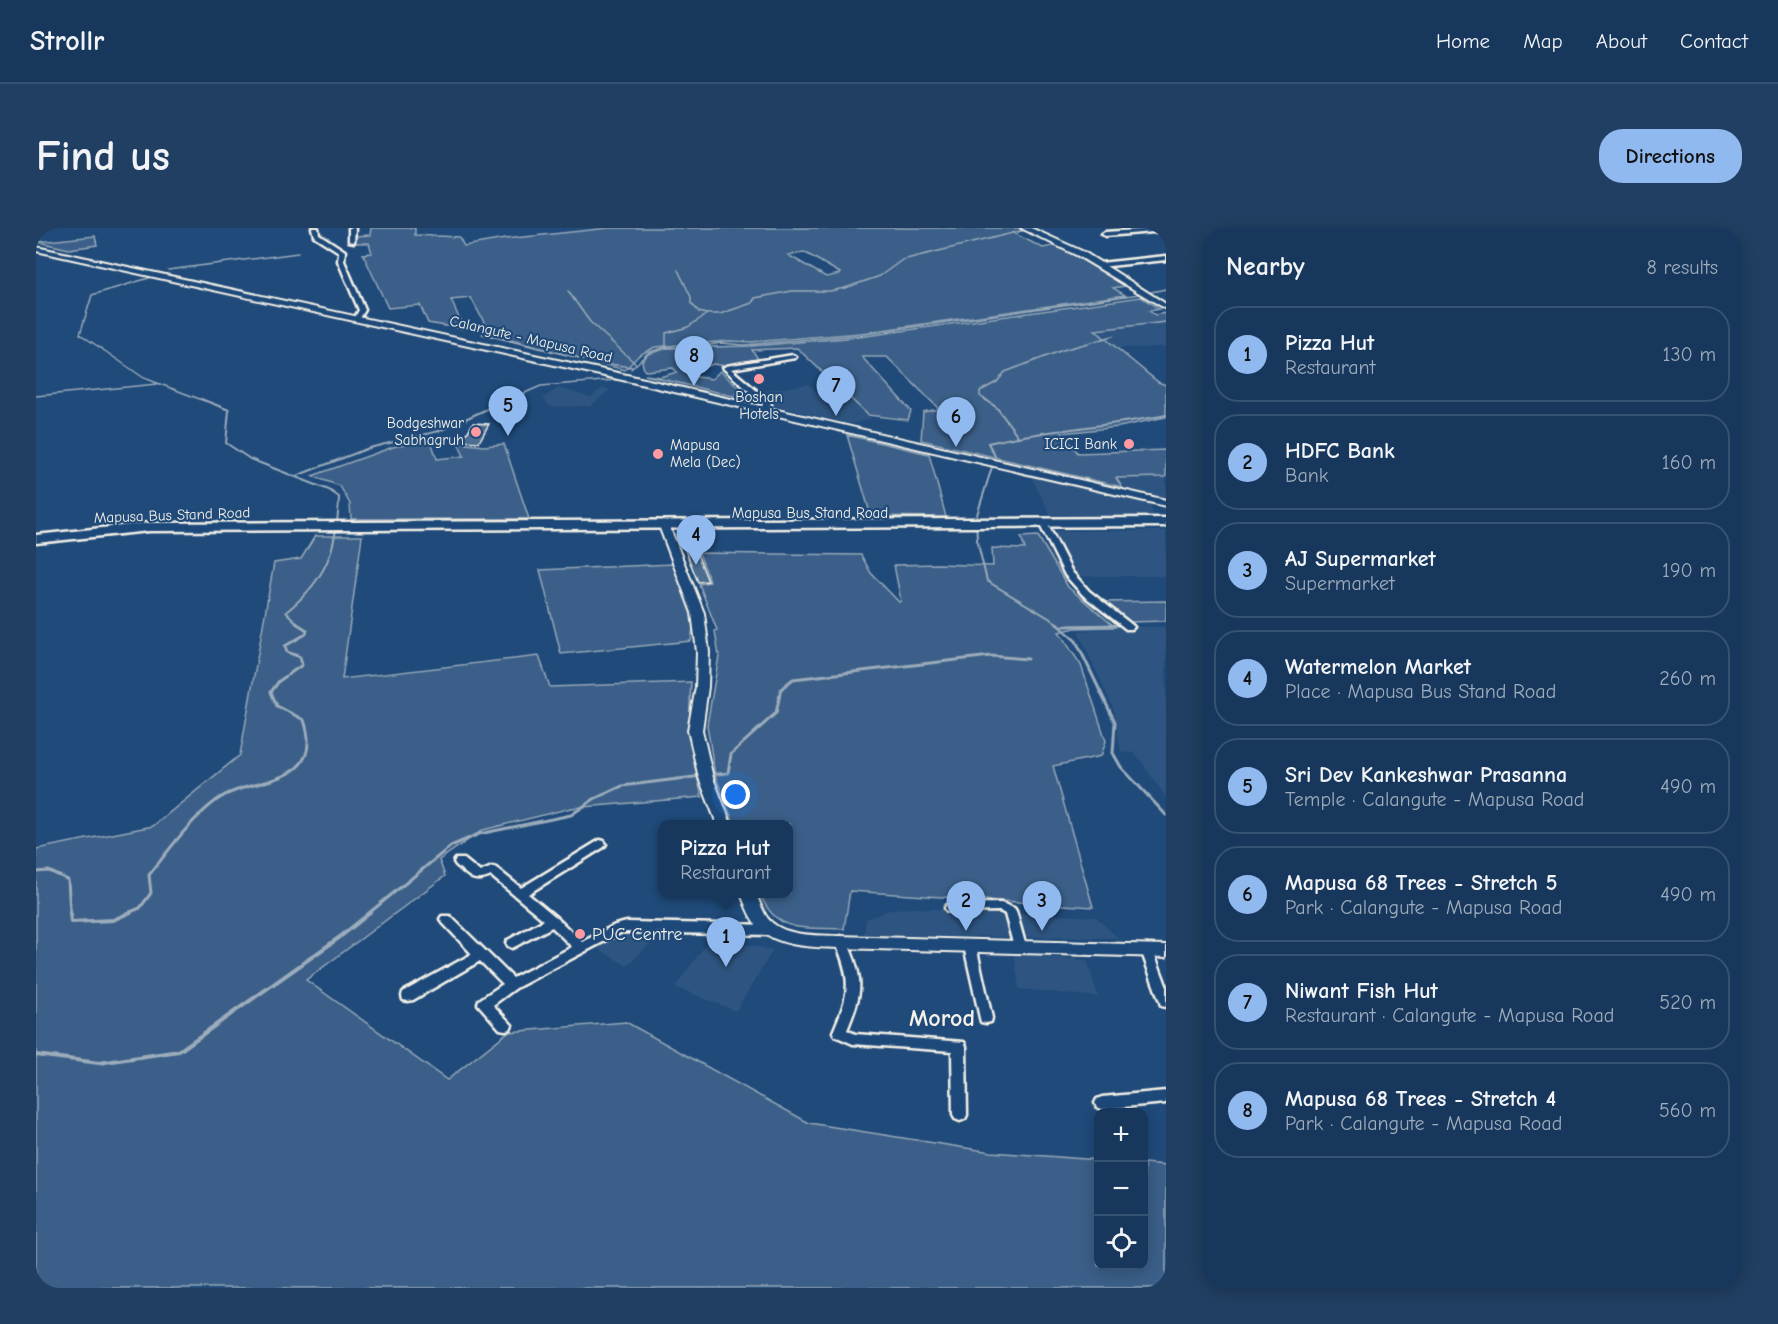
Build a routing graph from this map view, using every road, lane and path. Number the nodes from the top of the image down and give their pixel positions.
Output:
1 (315, 228) edge
2 (352, 228) edge
3 (1024, 228) edge
4 (1111, 228) edge
5 (1166, 229) edge
6 (1157, 230) junction
7 (1105, 234) dead end
8 (1124, 234) junction
9 (1166, 236) edge
10 (352, 240) dead end
11 (36, 248) edge
12 (1166, 258) edge
13 (1100, 265) junction
14 (1166, 307) edge
15 (359, 318) junction
16 (793, 357) dead end
17 (766, 409) junction
18 (1166, 503) edge
19 (1166, 522) edge
20 (663, 526) junction
21 (1045, 527) junction
22 (1166, 527) edge
23 (36, 539) edge
24 (1129, 627) dead end
25 (722, 820) edge
26 (600, 844) dead end
27 (460, 862) dead end
28 (520, 894) junction
29 (750, 898) edge
30 (951, 908) dead end
31 (446, 920) dead end
32 (553, 921) junction
33 (771, 930) junction
34 (841, 941) junction
35 (512, 944) dead end
36 (969, 946) junction
37 (1020, 947) junction
38 (581, 948) junction
39 (1147, 950) junction
40 (1166, 951) edge
41 (481, 955) junction
42 (512, 985) junction
43 (408, 996) dead end
44 (1166, 1002) edge
45 (986, 1018) dead end
46 (505, 1025) dead end
47 (1166, 1098) edge
48 (1102, 1103) dead end
49 (960, 1115) dead end

1 - 15 street
2 - 10 street
3 - 13 main road
4 - 8 street
5 - 6 street
6 - 8 street
6 - 9 street
7 - 8 street
11 - 15 main road, Calangute - Mapusa Road
12 - 13 street
13 - 14 main road
15 - 17 main road, Calangute - Mapusa Road
16 - 17 street
17 - 18 main road, Calangute - Mapusa Road
19 - 20 main road, Mapusa Bus Stand Road
20 - 21 main road, Mapusa Bus Stand Road
20 - 23 main road, Mapusa Bus Stand Road
20 - 25 main road
21 - 22 main road, Mapusa Bus Stand Road
21 - 24 street
26 - 28 street
27 - 28 street
28 - 32 street
29 - 33 main road
30 - 37 street
31 - 41 street
32 - 35 street
32 - 38 street
33 - 34 main road
33 - 38 street
34 - 36 main road
34 - 49 street
36 - 37 main road
36 - 45 street
37 - 39 main road
38 - 42 street
39 - 40 main road
39 - 44 street
41 - 42 street
41 - 43 street
42 - 46 street
47 - 48 street

